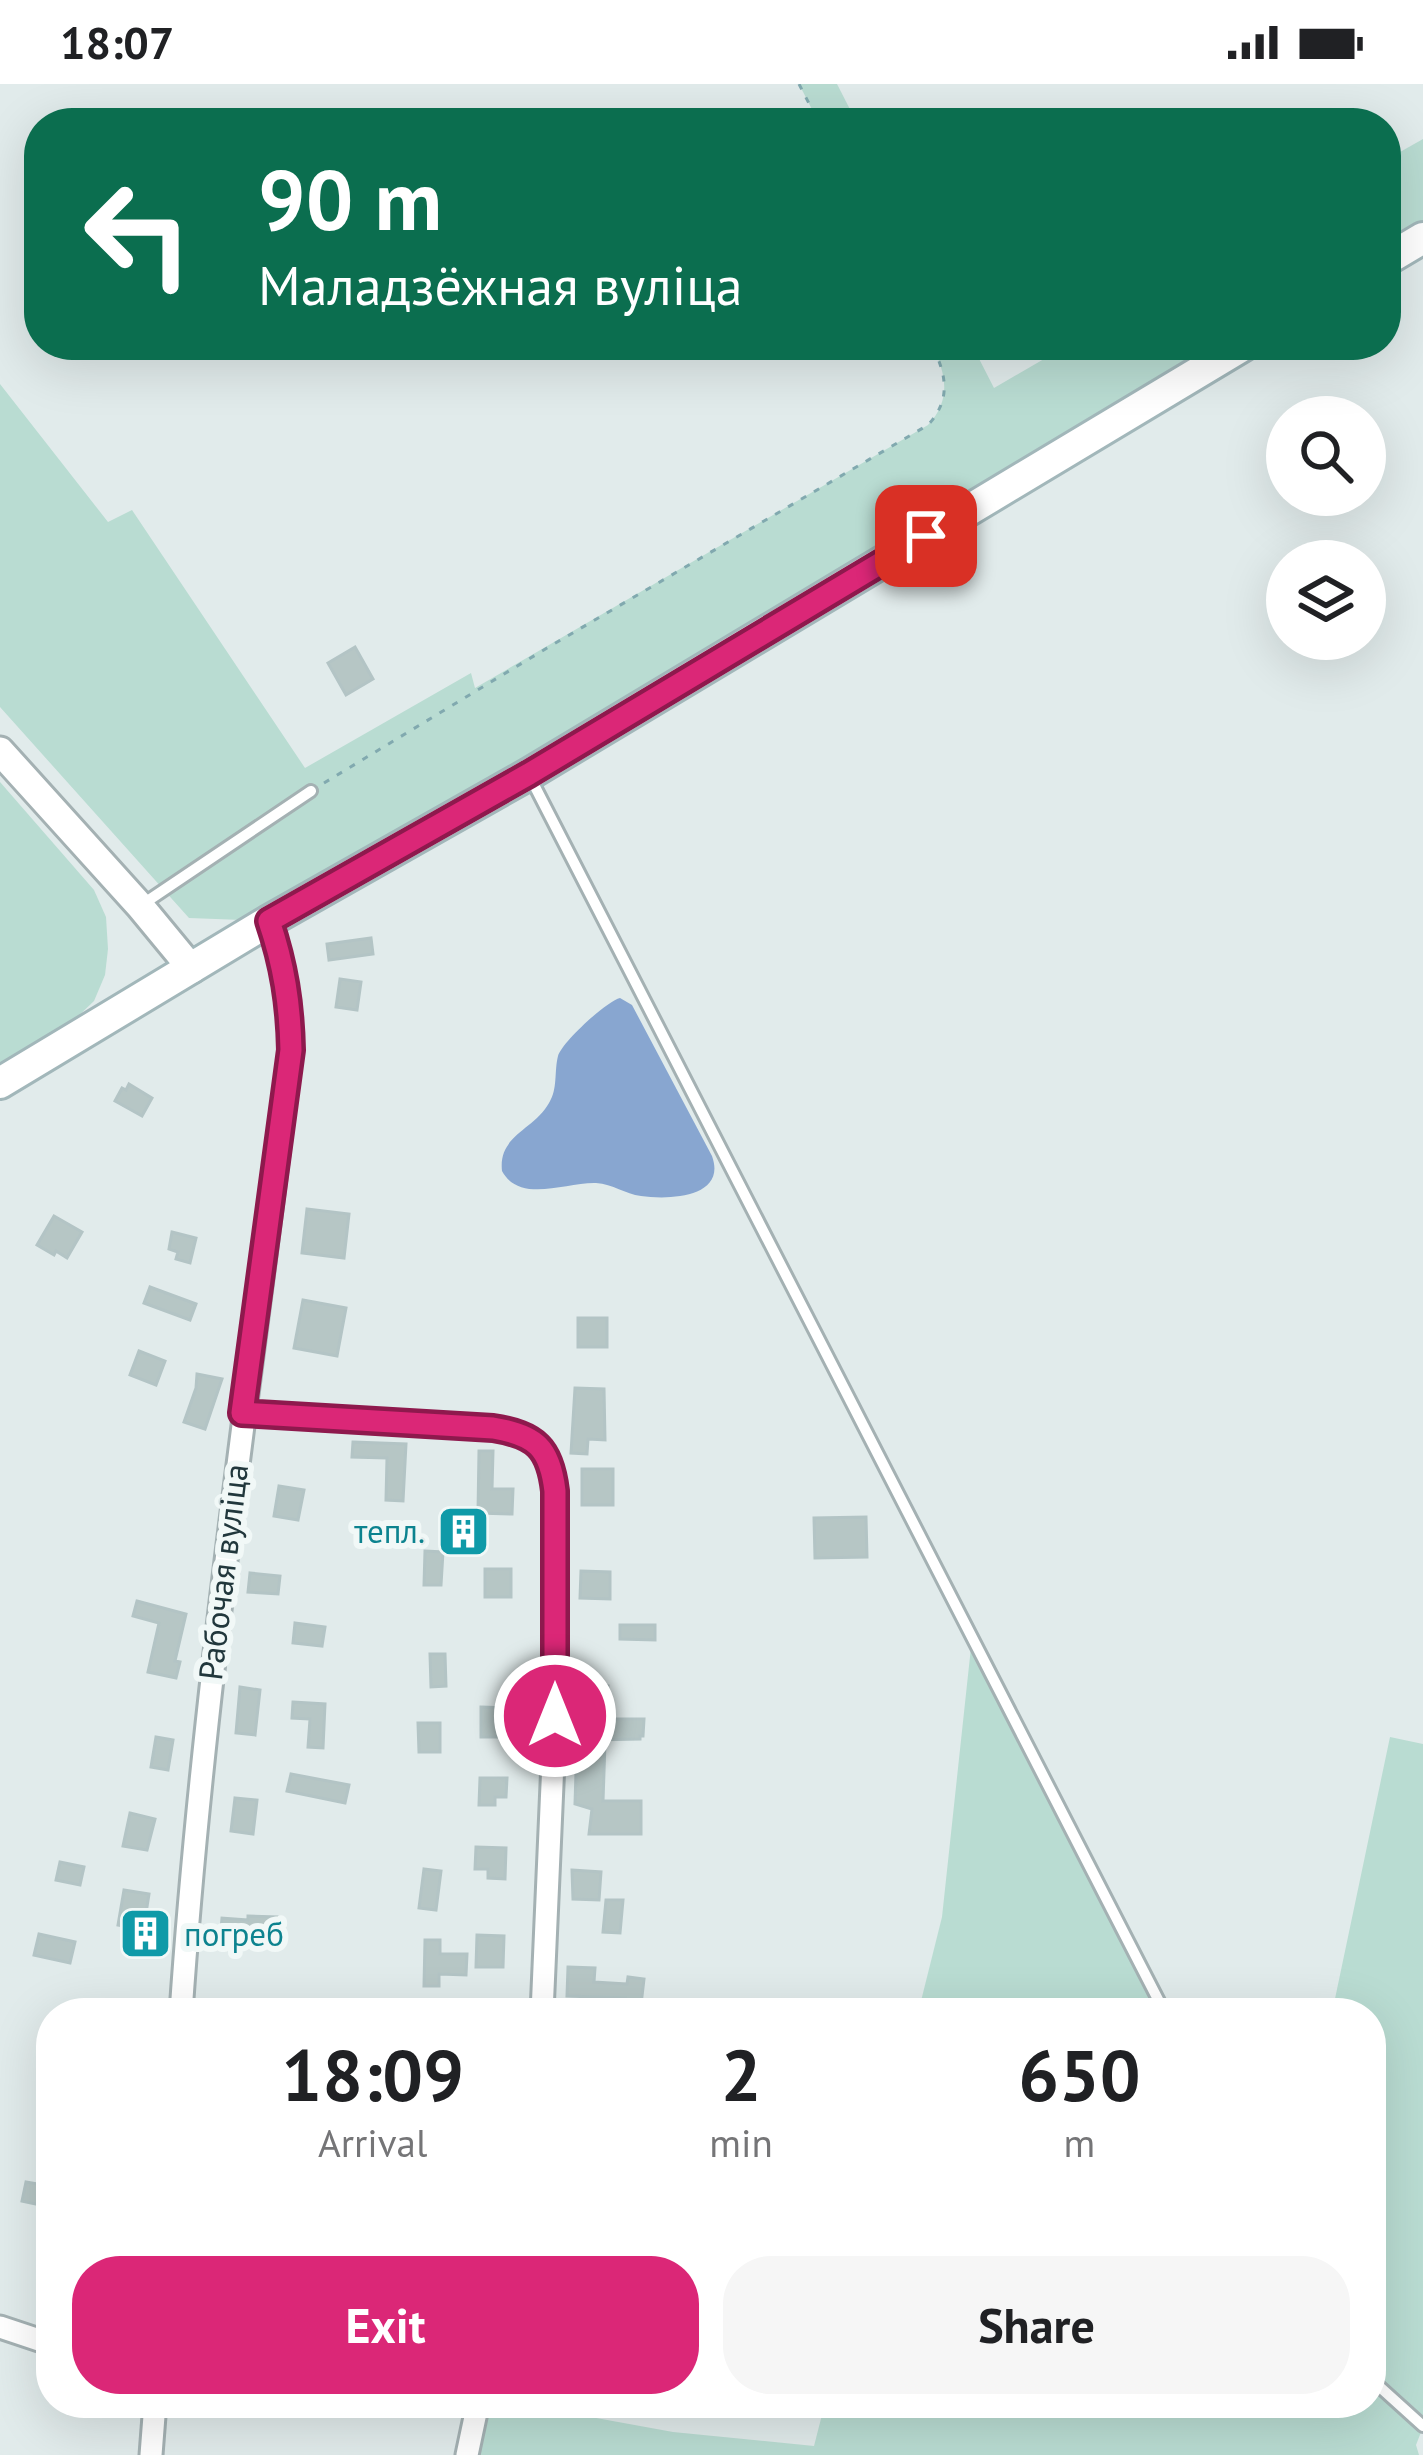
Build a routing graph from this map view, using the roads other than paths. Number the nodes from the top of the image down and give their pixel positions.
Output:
1 (1219, 360) edge
2 (0, 751) edge
3 (529, 774) junction
4 (310, 791) road end
5 (140, 906) junction
6 (269, 921) junction
7 (192, 969) junction
8 (0, 1084) edge
9 (242, 1413) junction
10 (182, 1998) edge
11 (543, 1998) edge
12 (1157, 1998) edge
13 (0, 2327) edge
14 (36, 2339) edge
15 (1386, 2393) edge
16 (153, 2418) edge
17 (475, 2418) edge
18 (1423, 2426) edge
19 (151, 2455) edge
20 (466, 2455) edge

1 - 3 main road
2 - 5 street
3 - 6 main road
3 - 12 lane
4 - 5 lane
5 - 7 street
6 - 7 main road
6 - 9 street, Рабочая вуліца
7 - 8 main road
9 - 10 street, Рабочая вуліца
9 - 11 street
13 - 14 street
15 - 18 lane
16 - 19 street
17 - 20 street

